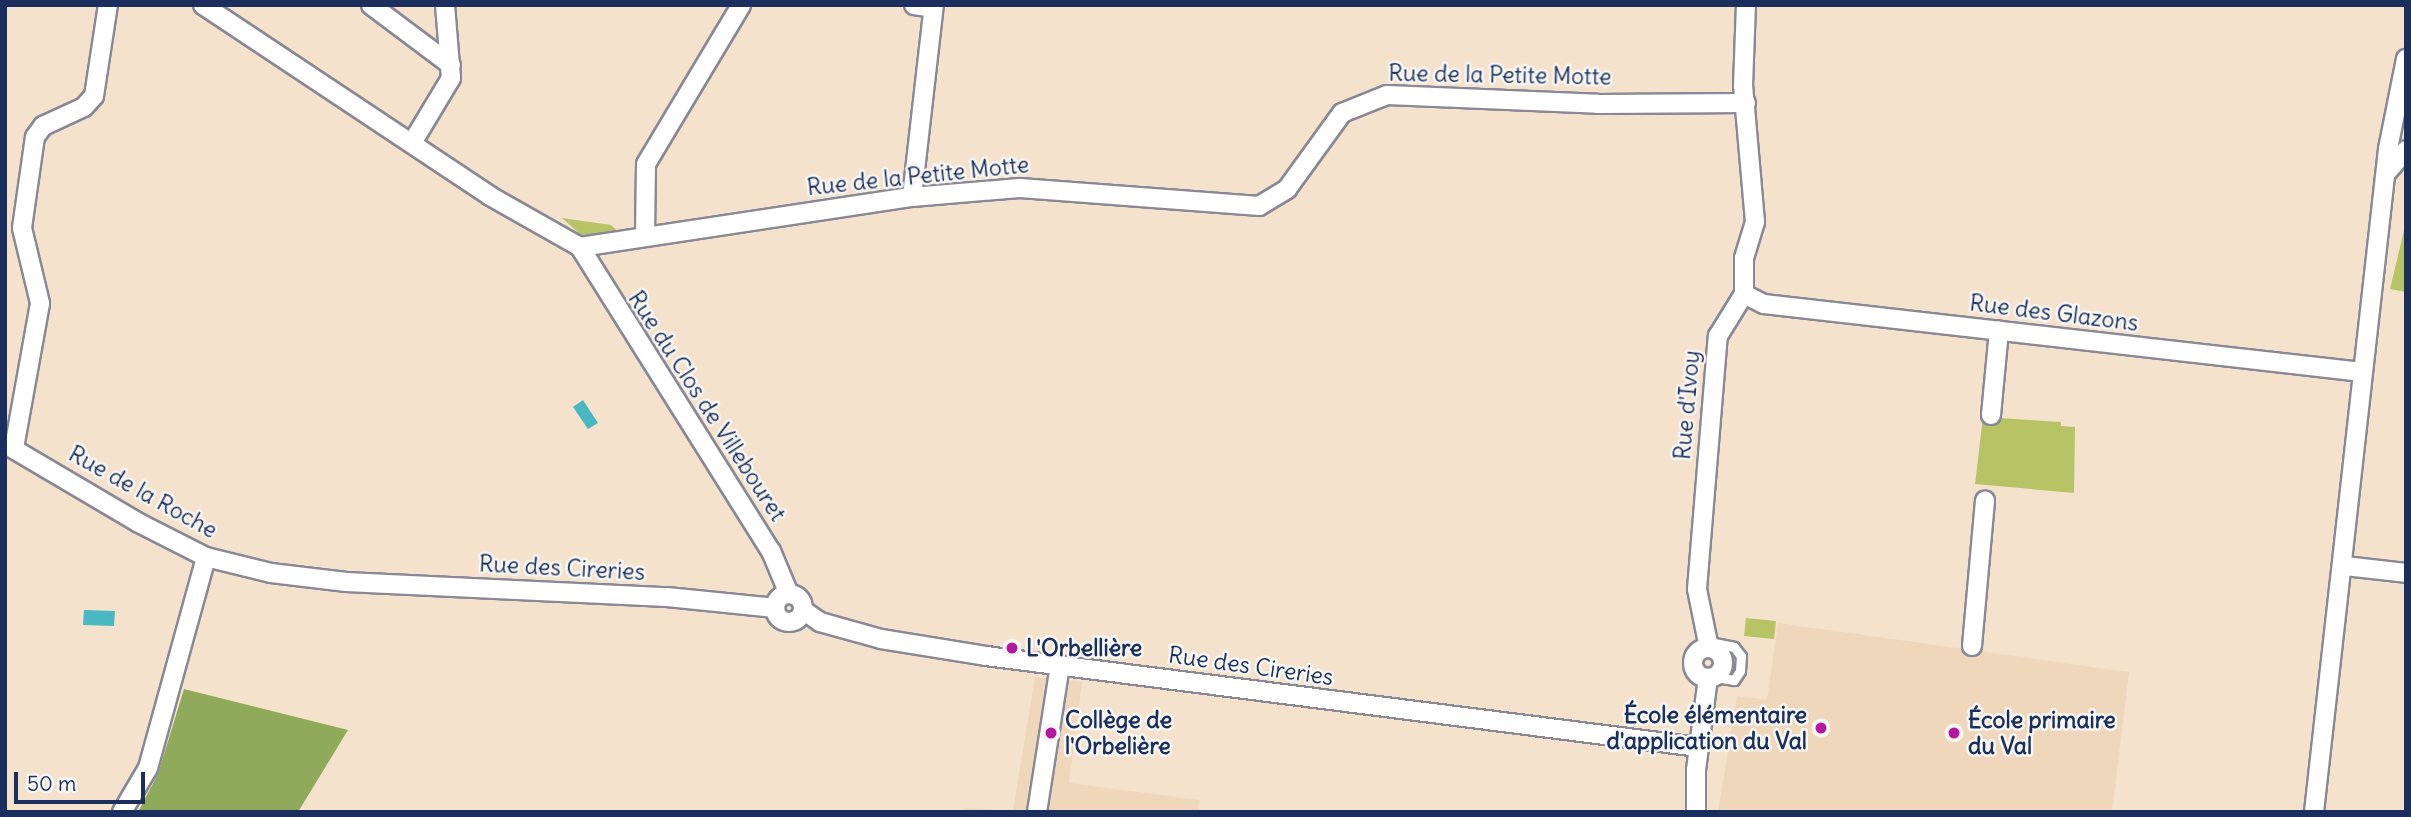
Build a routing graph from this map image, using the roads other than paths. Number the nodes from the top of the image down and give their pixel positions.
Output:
1 (108, 5) edge
2 (203, 5) edge
3 (371, 5) edge
4 (445, 5) edge
5 (741, 5) edge
6 (914, 5) edge
7 (1746, 5) edge
8 (933, 7) edge
9 (2406, 59) edge
10 (451, 65) junction
11 (1746, 103) junction
12 (412, 143) junction
13 (2406, 150) edge
14 (2387, 172) junction
15 (912, 197) junction
16 (645, 236) junction
17 (580, 247) junction
18 (1744, 294) junction
19 (1999, 330) junction
20 (2362, 372) junction
21 (1991, 415) dead end
22 (10, 446) edge
23 (1985, 501) dead end
24 (206, 557) junction
25 (2345, 566) junction
26 (2406, 573) edge
27 (346, 582) joint
28 (789, 594) junction
29 (775, 608) junction
30 (803, 610) junction
31 (1972, 646) dead end
32 (1060, 666) junction
33 (1698, 747) junction
34 (122, 812) edge
35 (1037, 812) edge
36 (1696, 812) edge
37 (2314, 812) edge

1 - 22 street
2 - 12 street
3 - 10 street
4 - 10 street
5 - 16 street
6 - 8 street
7 - 11 street
8 - 15 street
9 - 14 street
10 - 12 street
11 - 15 street, Rue de la Petite Motte
11 - 18 street
12 - 17 street
13 - 14 street
14 - 20 street
15 - 16 street, Rue de la Petite Motte
16 - 17 street, Rue de la Petite Motte
17 - 28 street, Rue du Clos de Villebouret
18 - 19 street, Rue des Glazons
18 - 33 street, Rue d'Ivoy
19 - 20 street, Rue des Glazons
19 - 21 street
20 - 25 street
22 - 24 street, Rue de la Roche
23 - 31 street
24 - 27 street, Rue de la Roche
24 - 34 street
25 - 26 street
25 - 37 street
27 - 29 street, Rue des Cireries
28 - 29 street
28 - 30 street
29 - 30 street
30 - 32 street, Rue des Cireries
32 - 33 street, Rue des Cireries
32 - 35 street
33 - 36 street

